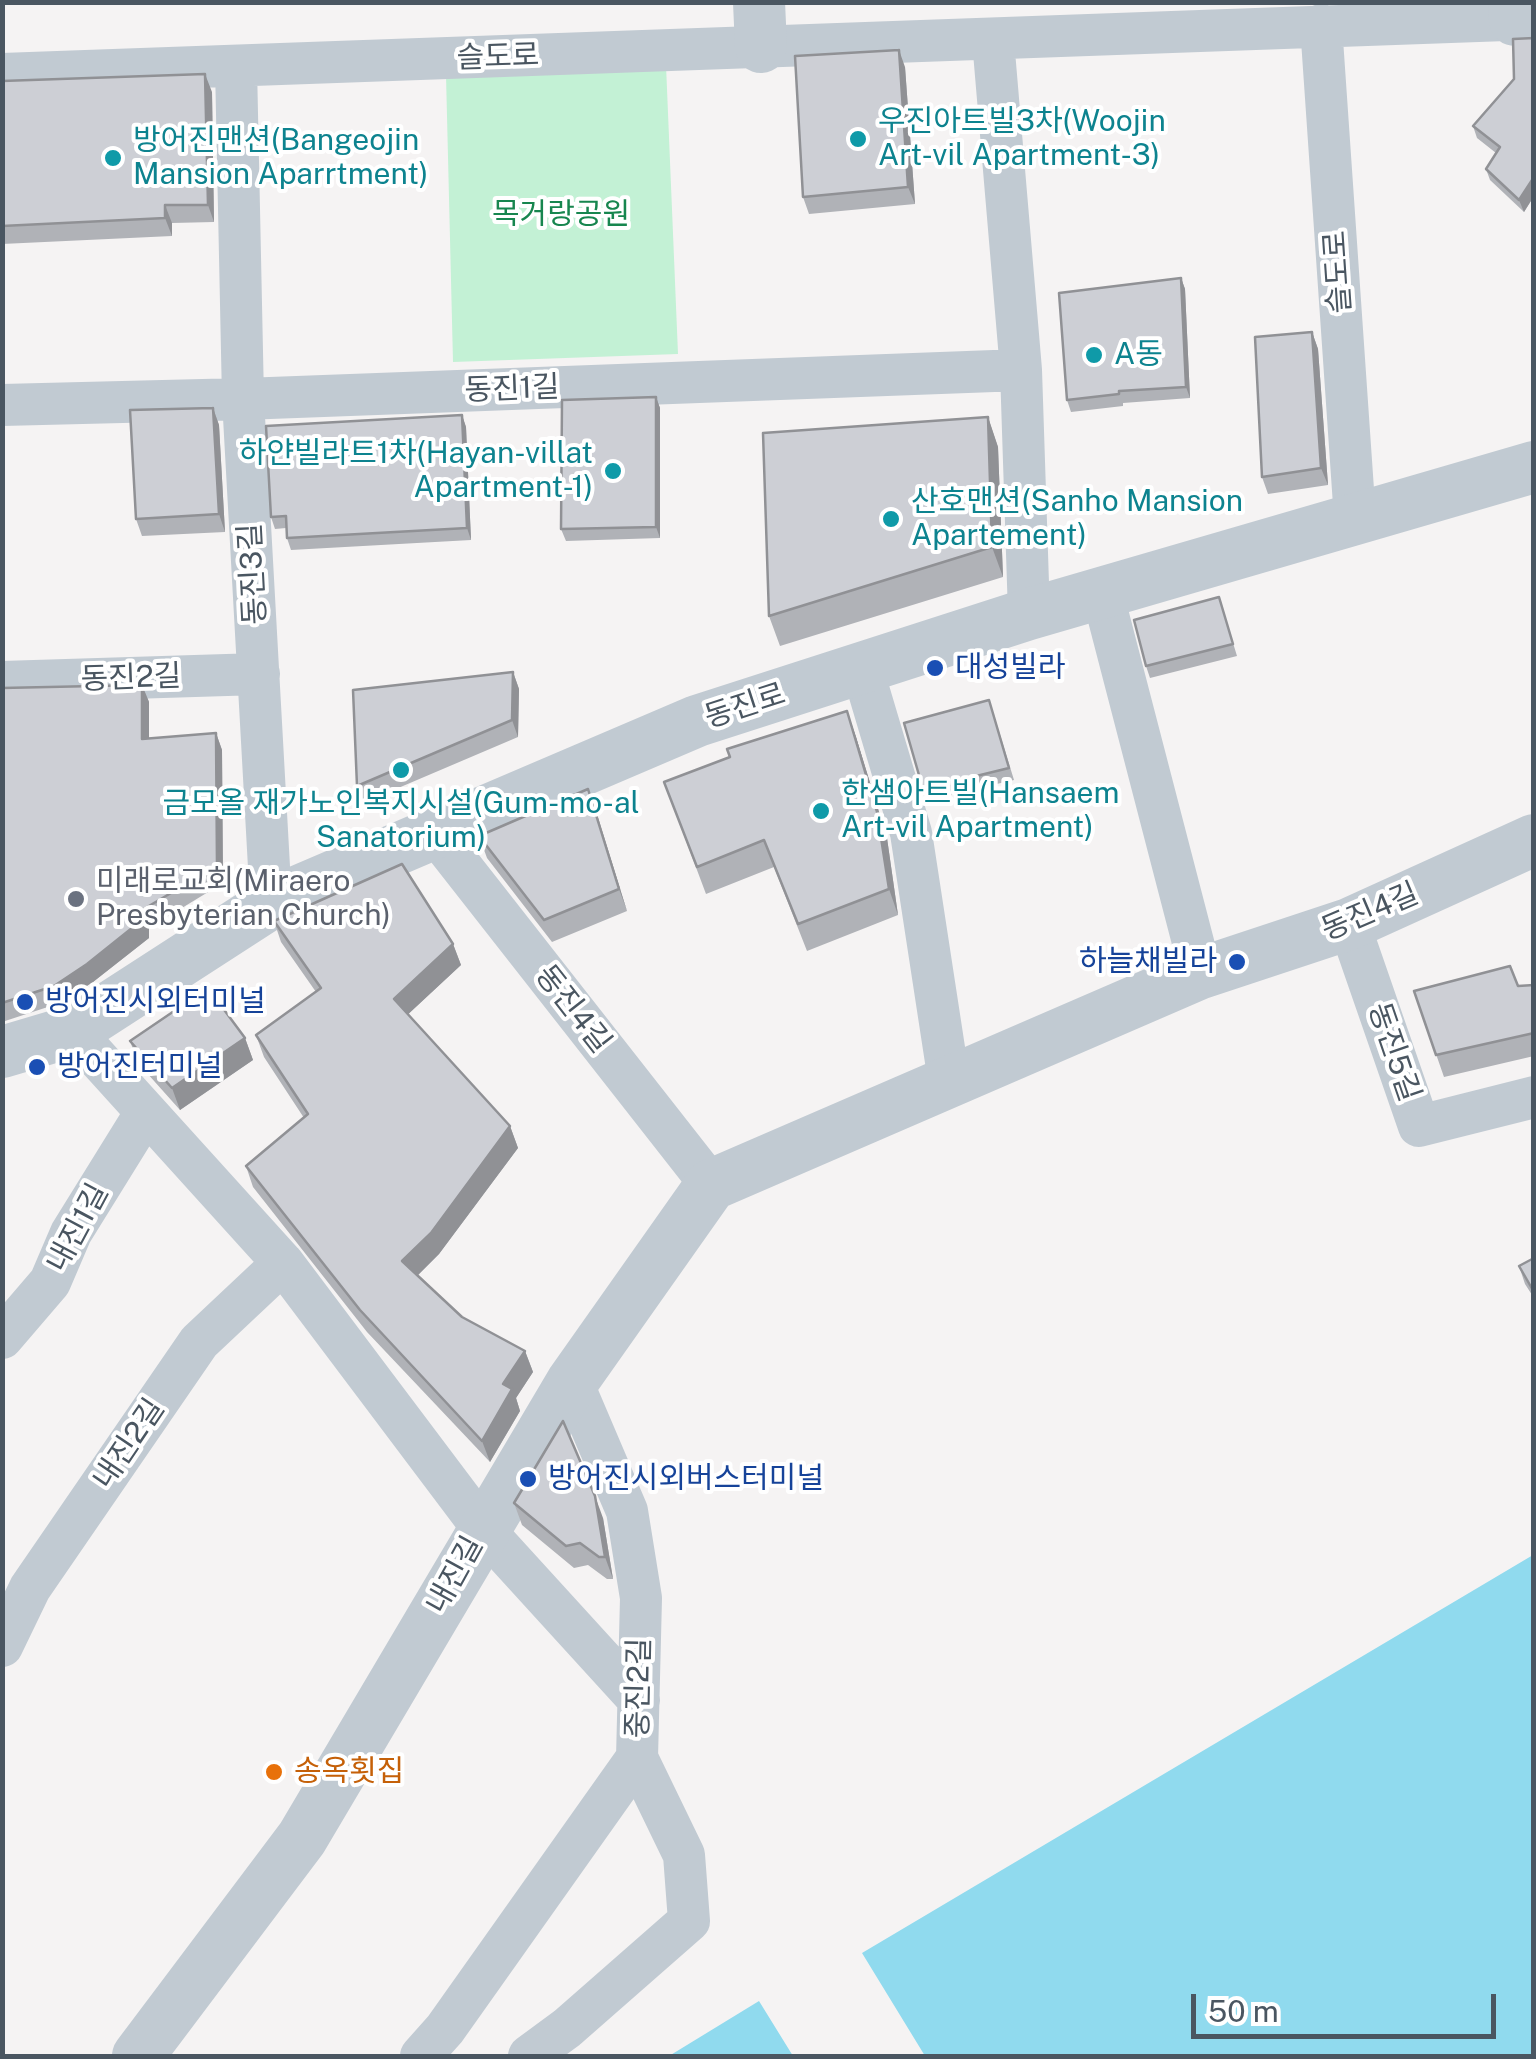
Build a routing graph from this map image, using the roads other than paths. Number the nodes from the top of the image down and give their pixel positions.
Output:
1 (1521, 14) edge
2 (760, 25) edge
3 (1321, 25) junction
4 (994, 40) junction
5 (236, 66) junction
6 (2, 74) edge
7 (1021, 370) junction
8 (243, 399) junction
9 (2, 405) edge
10 (1534, 467) edge
11 (1354, 519) junction
12 (1102, 592) junction
13 (1030, 614) junction
14 (862, 668) junction
15 (259, 674) junction
16 (2, 682) edge
17 (434, 833) junction
18 (1534, 840) edge
19 (271, 903) junction
20 (1350, 924) junction
21 (1201, 973) junction
22 (73, 1031) junction
23 (2, 1052) edge
24 (949, 1081) junction
25 (1534, 1097) edge
26 (146, 1112) junction
27 (712, 1185) junction
28 (283, 1263) junction
29 (2, 1338) edge
30 (572, 1382) junction
31 (484, 1530) junction
32 (2, 1646) edge
33 (639, 1700) junction
34 (638, 1758) junction
35 (138, 2056) edge
36 (421, 2056) edge
37 (529, 2056) edge

1 - 3 street, 슬도로
2 - 4 street, 슬도로
2 - 5 street, 슬도로
3 - 4 street, 슬도로
3 - 11 street, 슬도로
4 - 7 street
5 - 6 street, 슬도로
5 - 8 street, 동진3길
7 - 8 street, 동진1길
7 - 13 street
8 - 9 street, 동진1길
8 - 15 street, 동진3길
10 - 11 street, 동진로
11 - 12 street, 동진로
12 - 13 street, 동진로
12 - 21 street
13 - 14 street, 동진로
14 - 17 street, 동진로
14 - 24 street
15 - 16 street, 동진2길
15 - 19 street, 동진3길
17 - 19 street, 동진로
17 - 27 street, 동진4길
18 - 20 street, 동진4길
19 - 22 street, 동진로
20 - 21 street, 동진4길
20 - 25 street, 동진5길
21 - 24 street, 동진4길
22 - 23 street, 동진로
22 - 26 street, 내진길
24 - 27 street, 동진4길
26 - 28 street, 내진길
26 - 29 street, 내진1길
27 - 30 street
28 - 31 street, 내진길
28 - 32 street, 내진2길
30 - 31 street
30 - 33 street, 중진2길
31 - 33 street
31 - 35 street, 내진길
33 - 34 street, 중진2길
34 - 36 street, 중진2길
34 - 37 street

